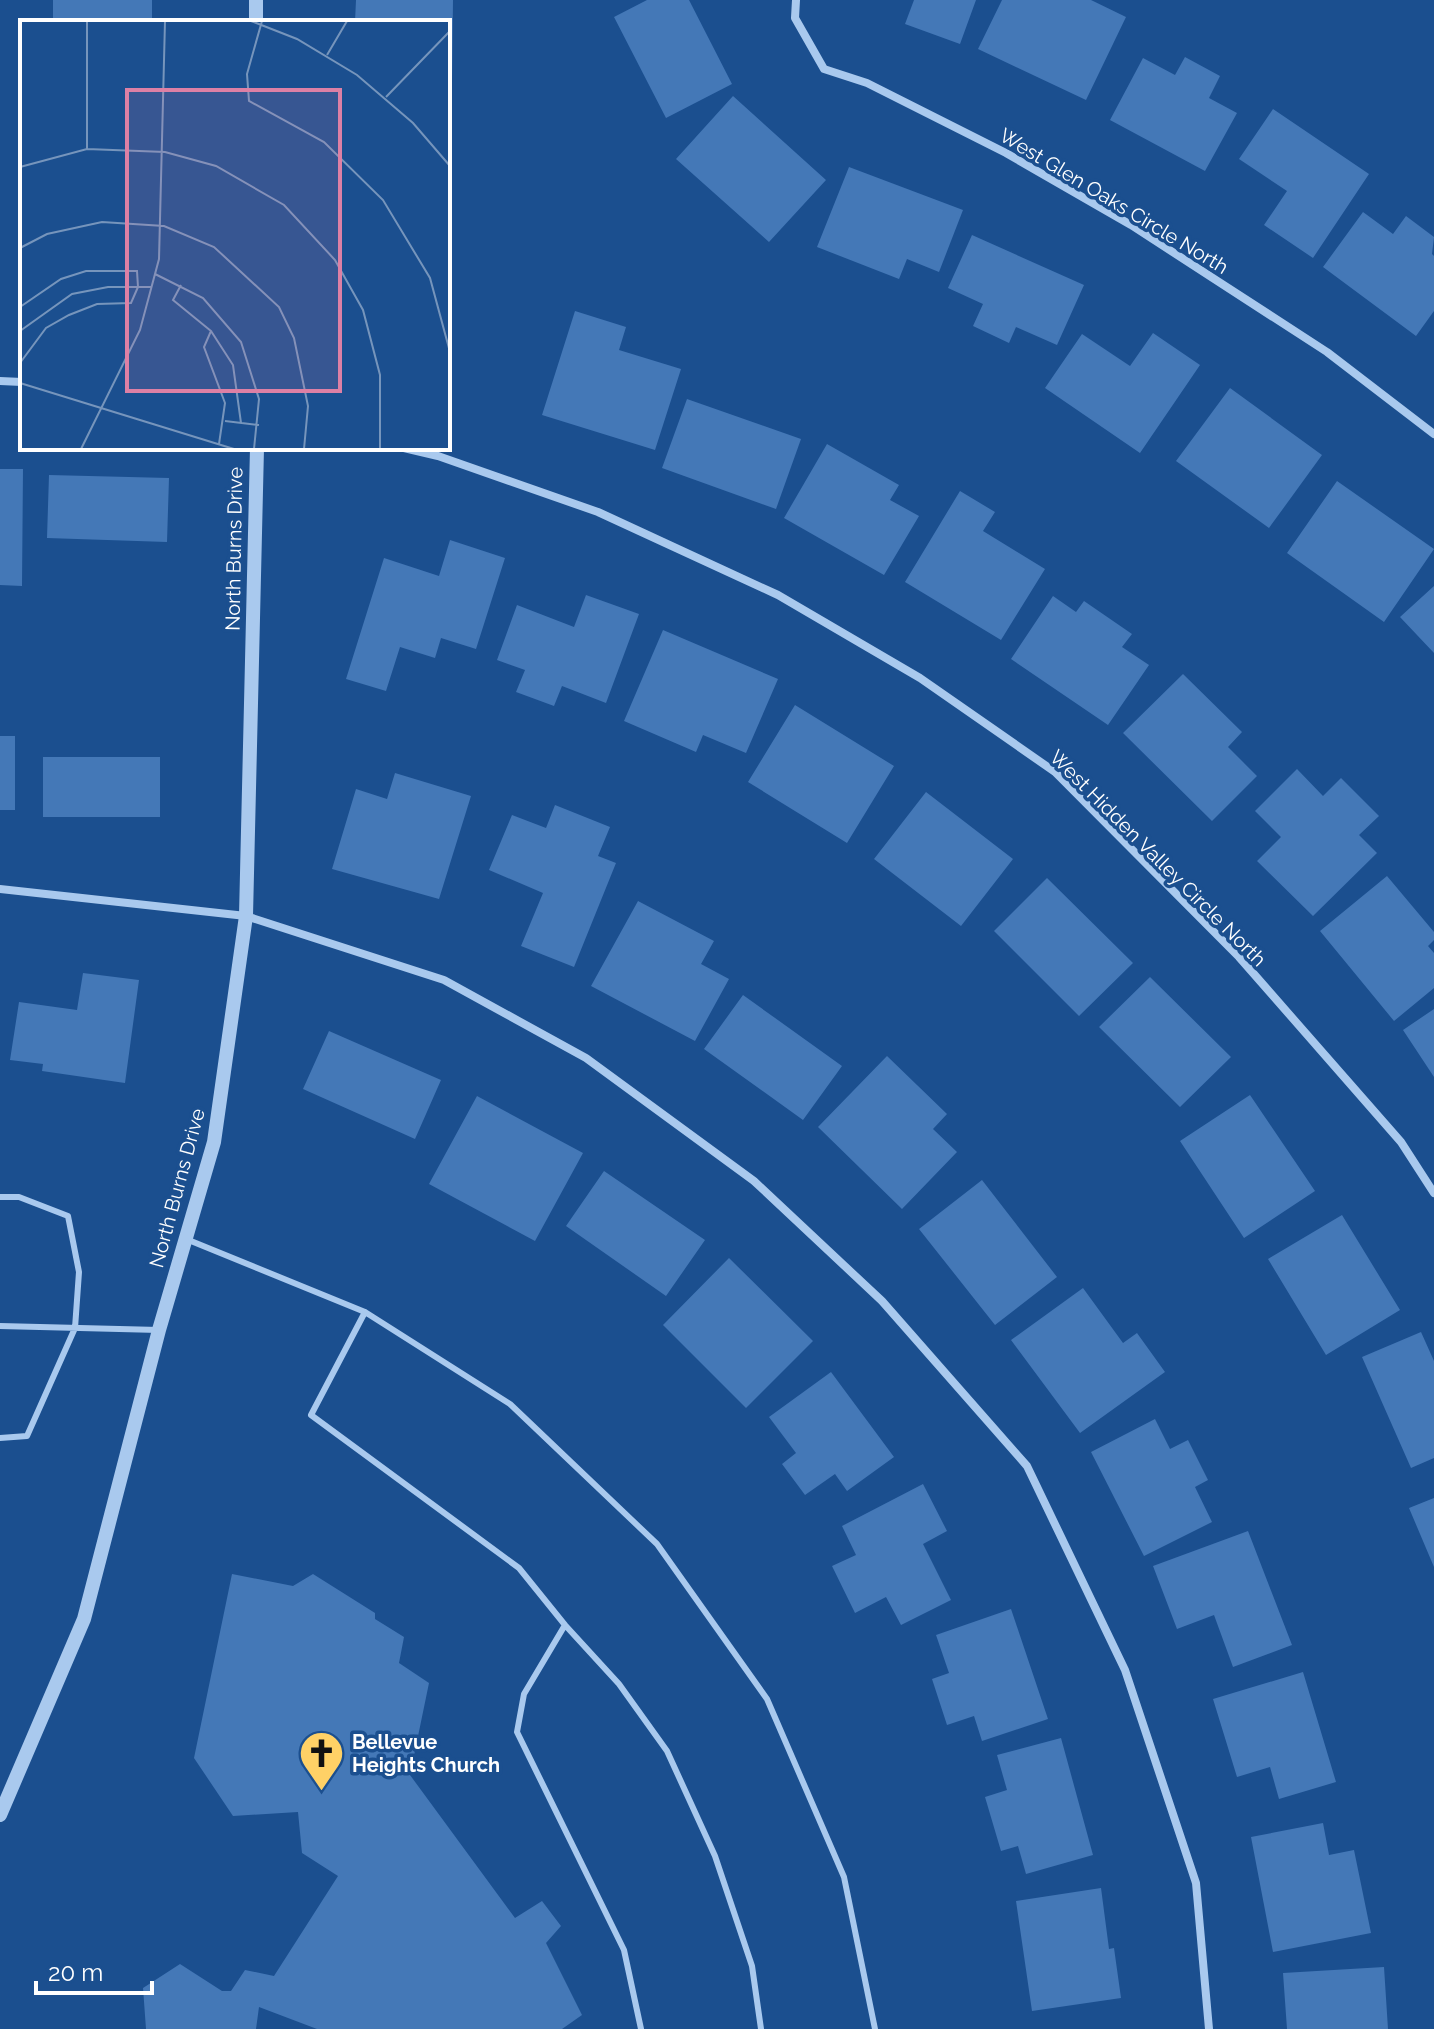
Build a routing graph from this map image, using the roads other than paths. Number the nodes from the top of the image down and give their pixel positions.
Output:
1 (796, 0) edge
2 (0, 381) edge
3 (20, 382) edge
4 (1434, 434) edge
5 (257, 450) edge
6 (412, 450) edge
7 (0, 889) edge
8 (246, 916) junction
9 (1434, 1193) edge
10 (0, 1197) edge
11 (186, 1239) junction
12 (365, 1312) junction
13 (0, 1326) edge
14 (75, 1328) junction
15 (159, 1330) junction
16 (0, 1438) edge
17 (565, 1625) junction
18 (0, 1815) edge
19 (641, 2029) edge
20 (761, 2029) edge
21 (875, 2029) edge
22 (1209, 2029) edge

1 - 4 street, West Glen Oaks Circle North
2 - 3 street
5 - 8 street, North Burns Drive
6 - 9 street, West Hidden Valley Circle North
7 - 8 street
8 - 11 street, North Burns Drive
8 - 22 street
10 - 14 lane
11 - 12 lane
11 - 15 street, North Burns Drive
12 - 17 lane
12 - 21 lane
13 - 14 lane
14 - 15 lane
14 - 16 lane
15 - 18 street, North Burns Drive
17 - 19 lane
17 - 20 lane

